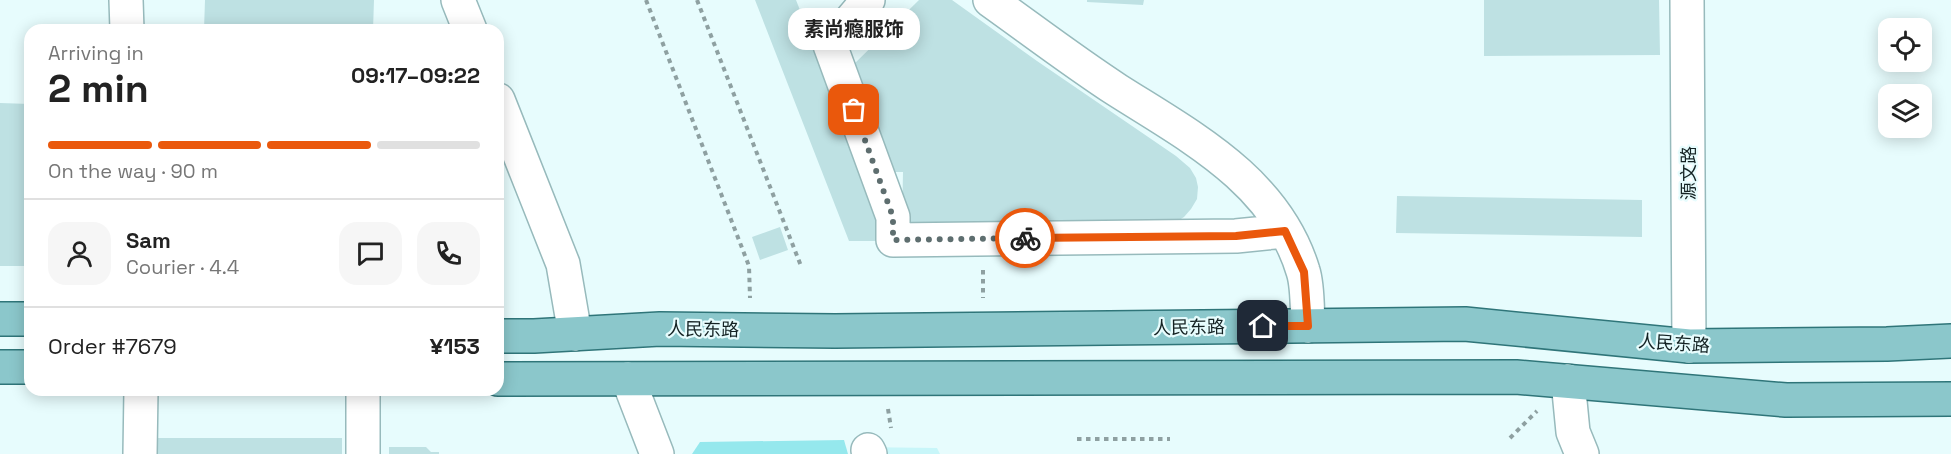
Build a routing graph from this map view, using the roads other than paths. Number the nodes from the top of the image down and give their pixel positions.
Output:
1 (126, 0) edge
2 (458, 0) edge
3 (868, 0) edge
4 (990, 0) edge
5 (1687, 0) edge
6 (127, 24) edge
7 (468, 24) edge
8 (504, 115) edge
9 (1285, 231) junction
10 (0, 319) edge
11 (24, 319) edge
12 (1308, 326) junction
13 (575, 334) junction
14 (504, 336) edge
15 (1951, 341) edge
16 (1689, 346) junction
17 (0, 367) edge
18 (24, 367) edge
19 (504, 379) edge
20 (628, 379) junction
21 (1568, 381) junction
22 (141, 396) edge
23 (363, 396) edge
24 (1951, 399) edge
25 (140, 454) edge
26 (363, 454) edge
27 (657, 454) edge
28 (1582, 454) edge

1 - 6 street
2 - 7 street
3 - 9 street
4 - 9 street
5 - 16 street, 源文路
8 - 13 street
9 - 12 street
10 - 11 main road
12 - 13 main road, 人民东路
12 - 16 main road, 人民东路
13 - 14 main road, 人民东路
15 - 16 main road, 人民东路
17 - 18 main road
19 - 20 main road
20 - 21 main road
20 - 27 street
21 - 24 main road
21 - 28 street
22 - 25 street
23 - 26 street

